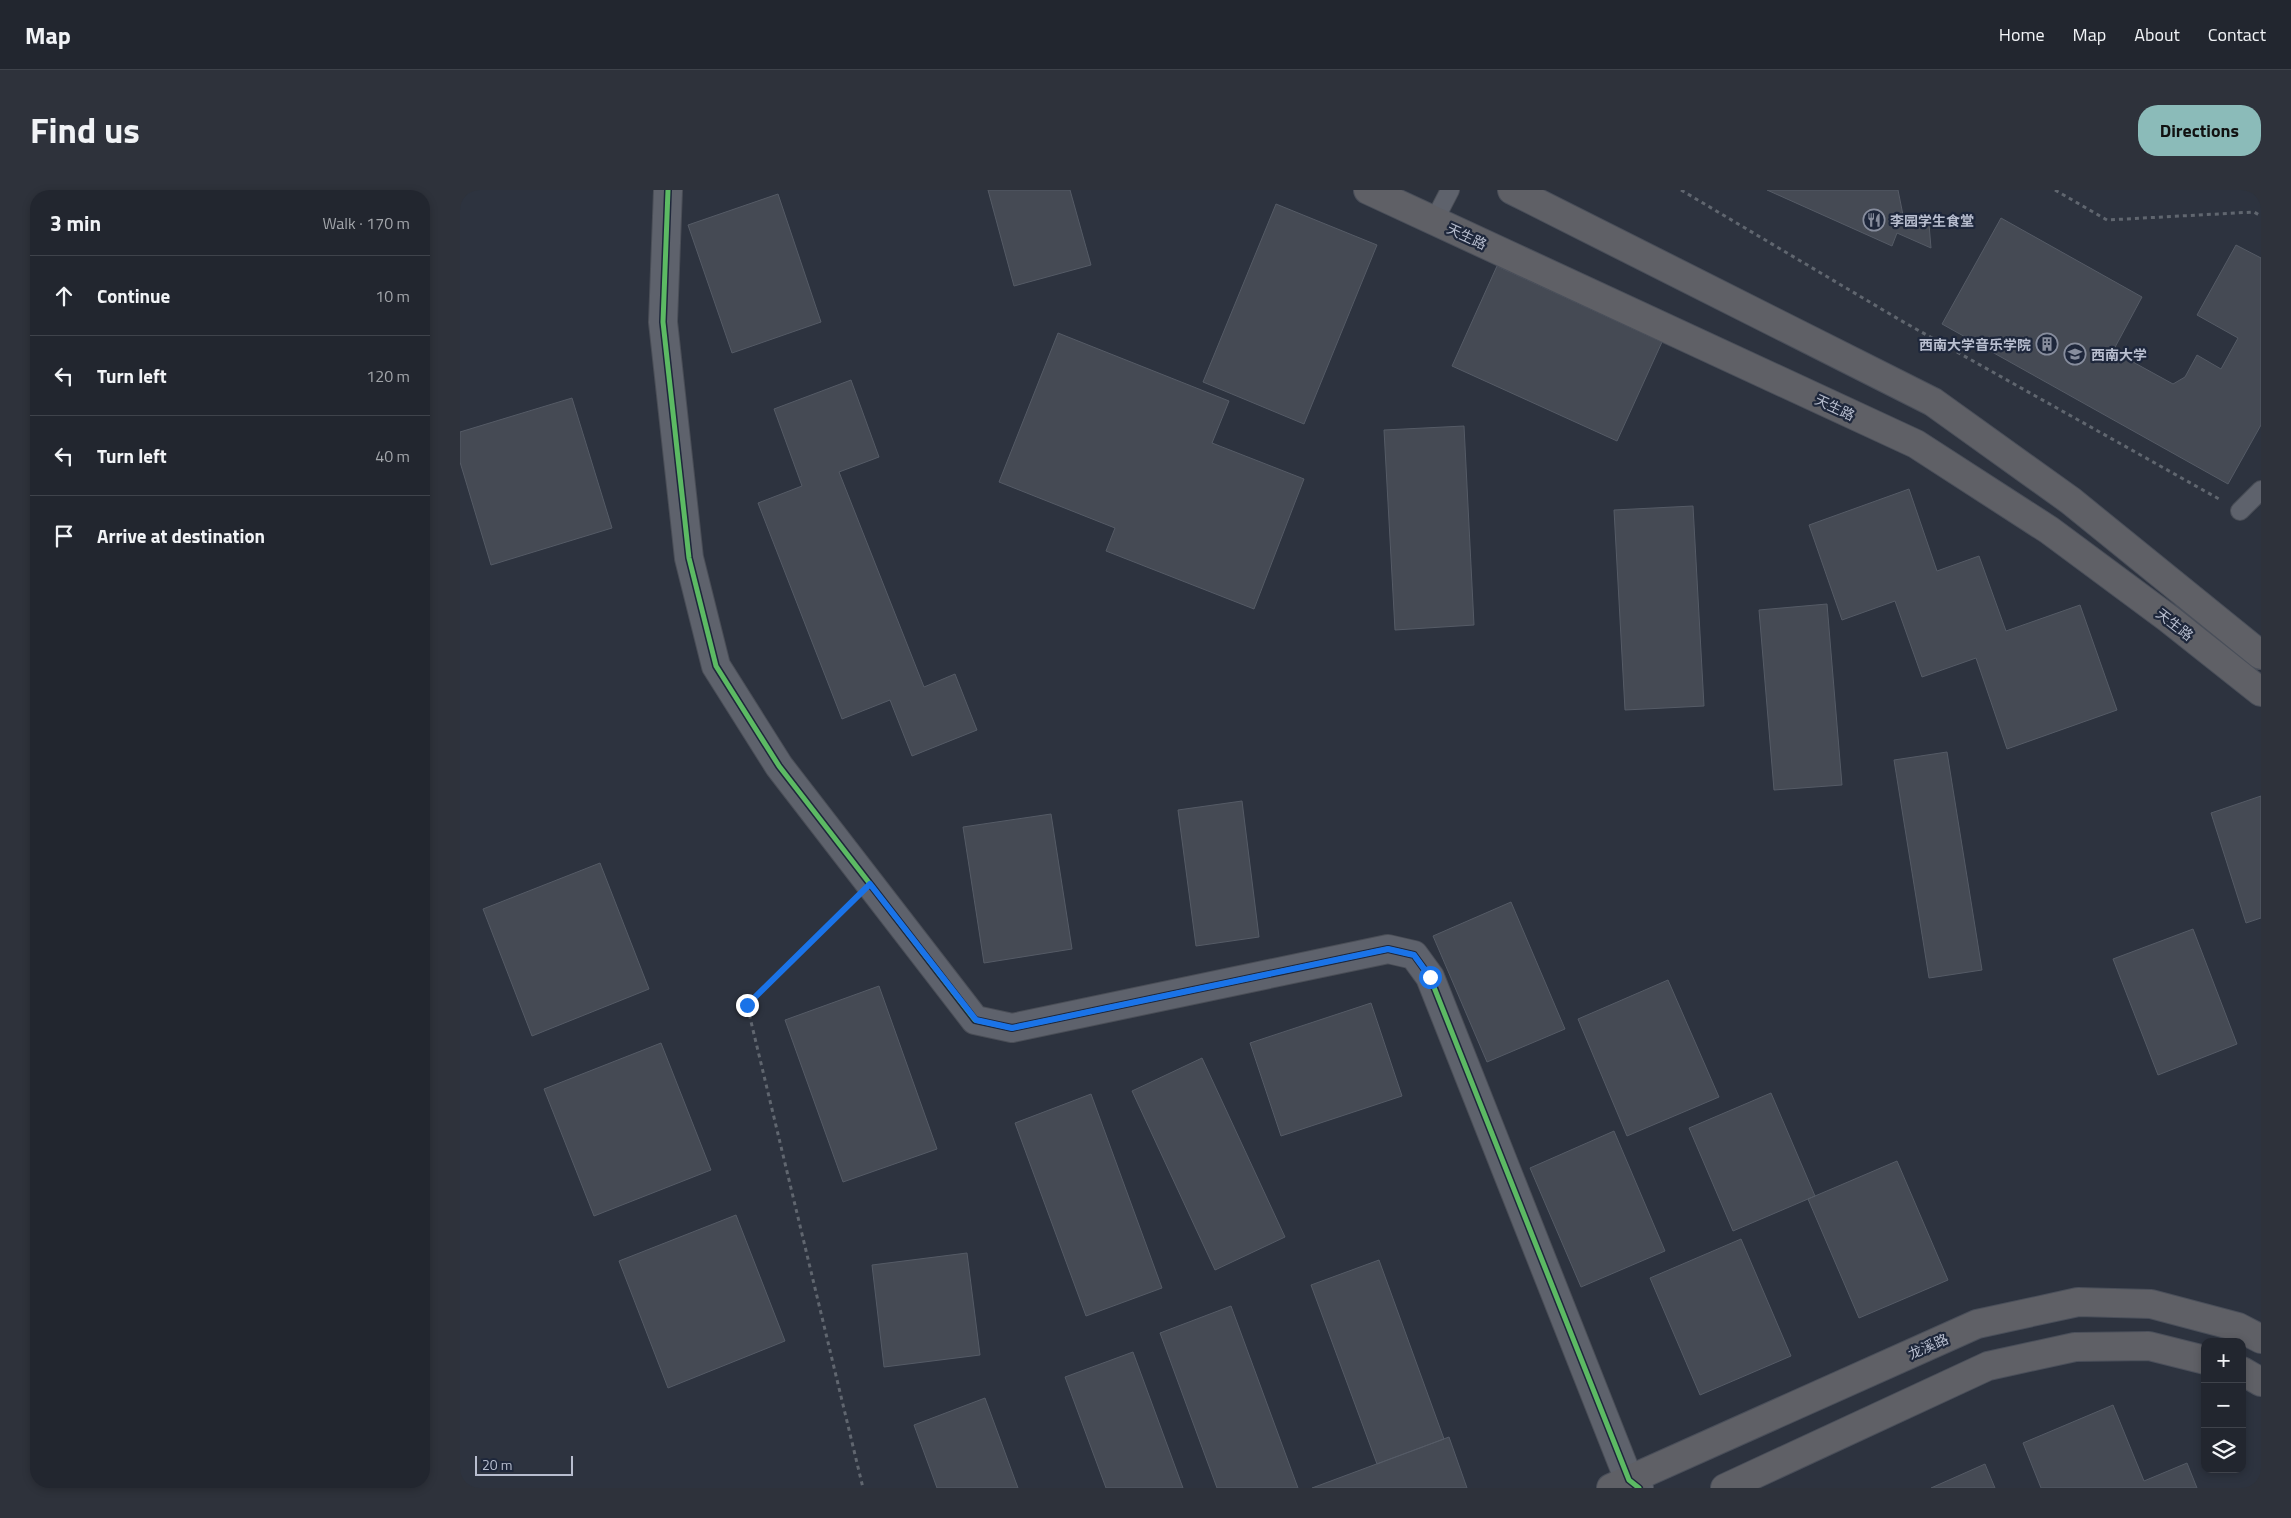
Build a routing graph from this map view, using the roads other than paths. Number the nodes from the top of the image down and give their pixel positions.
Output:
1 (668, 190) edge
2 (1368, 190) edge
3 (1450, 190) edge
4 (1512, 190) edge
5 (1434, 221) junction
6 (2261, 490) edge
7 (2240, 511) road end
8 (2261, 655) edge
9 (2261, 692) edge
10 (2261, 1339) edge
11 (2201, 1359) edge
12 (2246, 1373) edge
13 (2261, 1382) edge
14 (1626, 1485) edge
15 (1725, 1488) edge

1 - 14 street
2 - 5 highway, 天生路
3 - 5 lane
4 - 8 highway
5 - 9 highway, 天生路
6 - 7 lane
10 - 14 highway, 龙溪路
11 - 15 highway
12 - 13 highway

